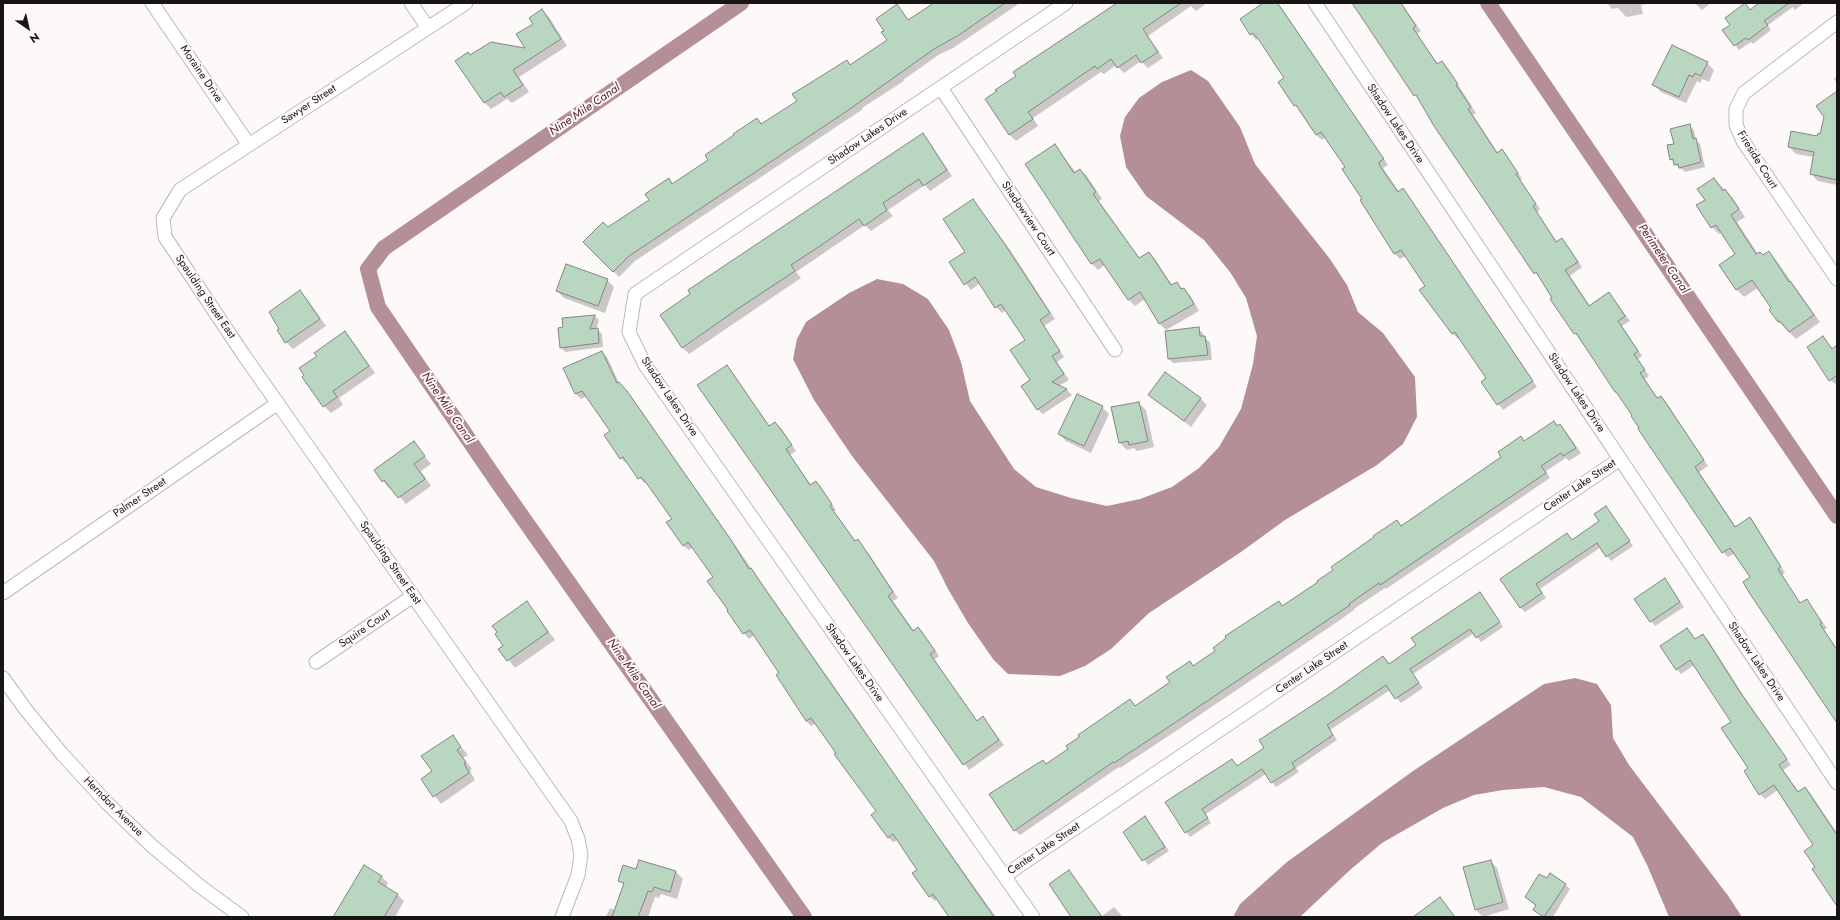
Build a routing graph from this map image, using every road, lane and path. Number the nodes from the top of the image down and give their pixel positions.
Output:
1 (152, 3) edge
2 (411, 3) edge
3 (466, 3) edge
4 (1066, 3) edge
5 (1315, 3) edge
6 (1837, 22) edge
7 (428, 28) junction
8 (941, 88) junction
9 (249, 145) junction
10 (163, 218) joint
11 (1837, 279) edge
12 (1115, 350) dead end
13 (278, 403) junction
14 (1620, 459) junction
15 (3, 593) edge
16 (413, 596) junction
17 (316, 662) dead end
18 (3, 678) edge
19 (1837, 783) edge
20 (1004, 876) junction
21 (242, 917) edge
22 (562, 917) edge
23 (1033, 917) edge

1 - 9 street, Moraine Drive
2 - 7 street
3 - 7 street, Sawyer Street
4 - 8 street, Shadow Lakes Drive
5 - 14 street, Shadow Lakes Drive
6 - 11 street, Fireside Court
7 - 9 street, Sawyer Street
8 - 12 street, Shadowview Court
8 - 20 street, Shadow Lakes Drive
9 - 10 street, Sawyer Street
10 - 13 street, Spaulding Street East
13 - 15 street, Palmer Street
13 - 16 street, Spaulding Street East
14 - 19 street, Shadow Lakes Drive
14 - 20 street, Center Lake Street
16 - 17 street, Squire Court
16 - 22 street, Spaulding Street East
18 - 21 street, Herndon Avenue
20 - 23 street, Shadow Lakes Drive

